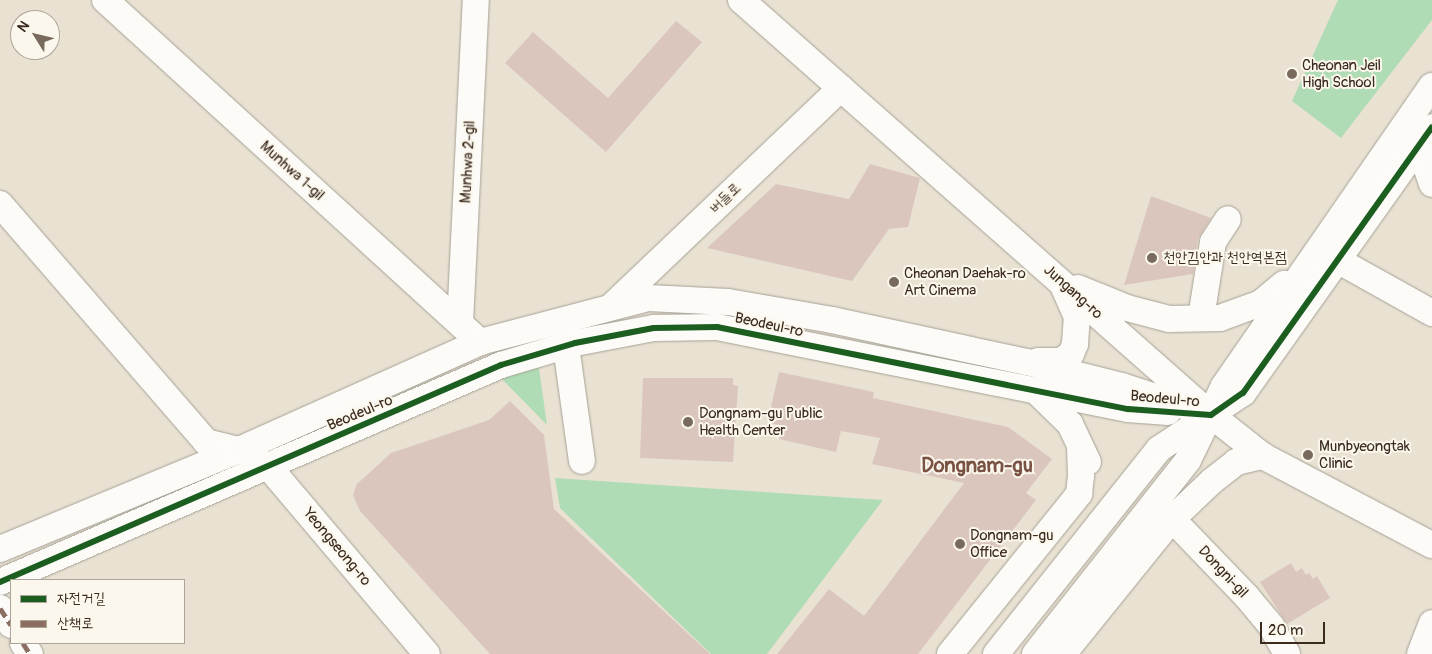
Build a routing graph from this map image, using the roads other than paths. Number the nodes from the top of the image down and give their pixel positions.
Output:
1 (105, 0) edge
2 (476, 0) edge
3 (741, 0) edge
4 (1432, 86) edge
5 (841, 88) junction
6 (1425, 137) edge
7 (1432, 184) edge
8 (0, 204) edge
9 (1228, 219) dead end
10 (1339, 261) junction
11 (1306, 266) junction
12 (1062, 282) junction
13 (610, 308) junction
14 (1432, 313) edge
15 (1201, 318) junction
16 (460, 323) junction
17 (480, 342) junction
18 (566, 346) junction
19 (1027, 362) junction
20 (1035, 390) junction
21 (1211, 415) junction
22 (1080, 447) junction
23 (239, 450) junction
24 (1263, 456) junction
25 (582, 461) dead end
26 (268, 466) junction
27 (1172, 519) junction
28 (1432, 545) edge
29 (0, 549) edge
30 (1056, 577) junction
31 (0, 582) edge
32 (0, 608) edge
33 (1432, 623) edge
34 (10, 624) edge
35 (1281, 650) edge
36 (419, 651) edge
37 (950, 654) edge
38 (996, 654) edge
39 (1035, 654) edge
40 (1063, 654) edge
41 (1420, 654) edge

1 - 16 street, Munhwa 1-gil
2 - 16 street, Munhwa 2-gil
3 - 5 street, Jungang-ro
4 - 11 street, Beodeul-ro
5 - 12 street, Jungang-ro
5 - 13 street, 버들로
6 - 7 street
6 - 10 street, Beodeul-ro
8 - 23 street, Yeongseong-ro
9 - 15 street
10 - 14 street
10 - 21 street, Beodeul-ro
11 - 15 street
11 - 21 street, Beodeul-ro
12 - 15 street
12 - 19 street
12 - 21 street, Jungang-ro
13 - 17 street, Beodeul-ro
13 - 19 street, Beodeul-ro
16 - 17 street, Munhwa 1-gil
17 - 23 street, Beodeul-ro
18 - 20 street, Beodeul-ro
18 - 25 street
18 - 26 street, Beodeul-ro
19 - 21 street, Beodeul-ro
20 - 21 street, Beodeul-ro
20 - 22 street
21 - 24 street, Jungang-ro
21 - 30 street
21 - 39 street
22 - 30 street
22 - 37 street
23 - 26 street, Yeongseong-ro
23 - 29 street, Beodeul-ro
24 - 27 street
24 - 28 street, Jungang-ro
26 - 31 street, Beodeul-ro
26 - 36 street, Yeongseong-ro
27 - 35 street, Dongni-gil
27 - 40 street
30 - 38 street
32 - 34 street
33 - 41 street

